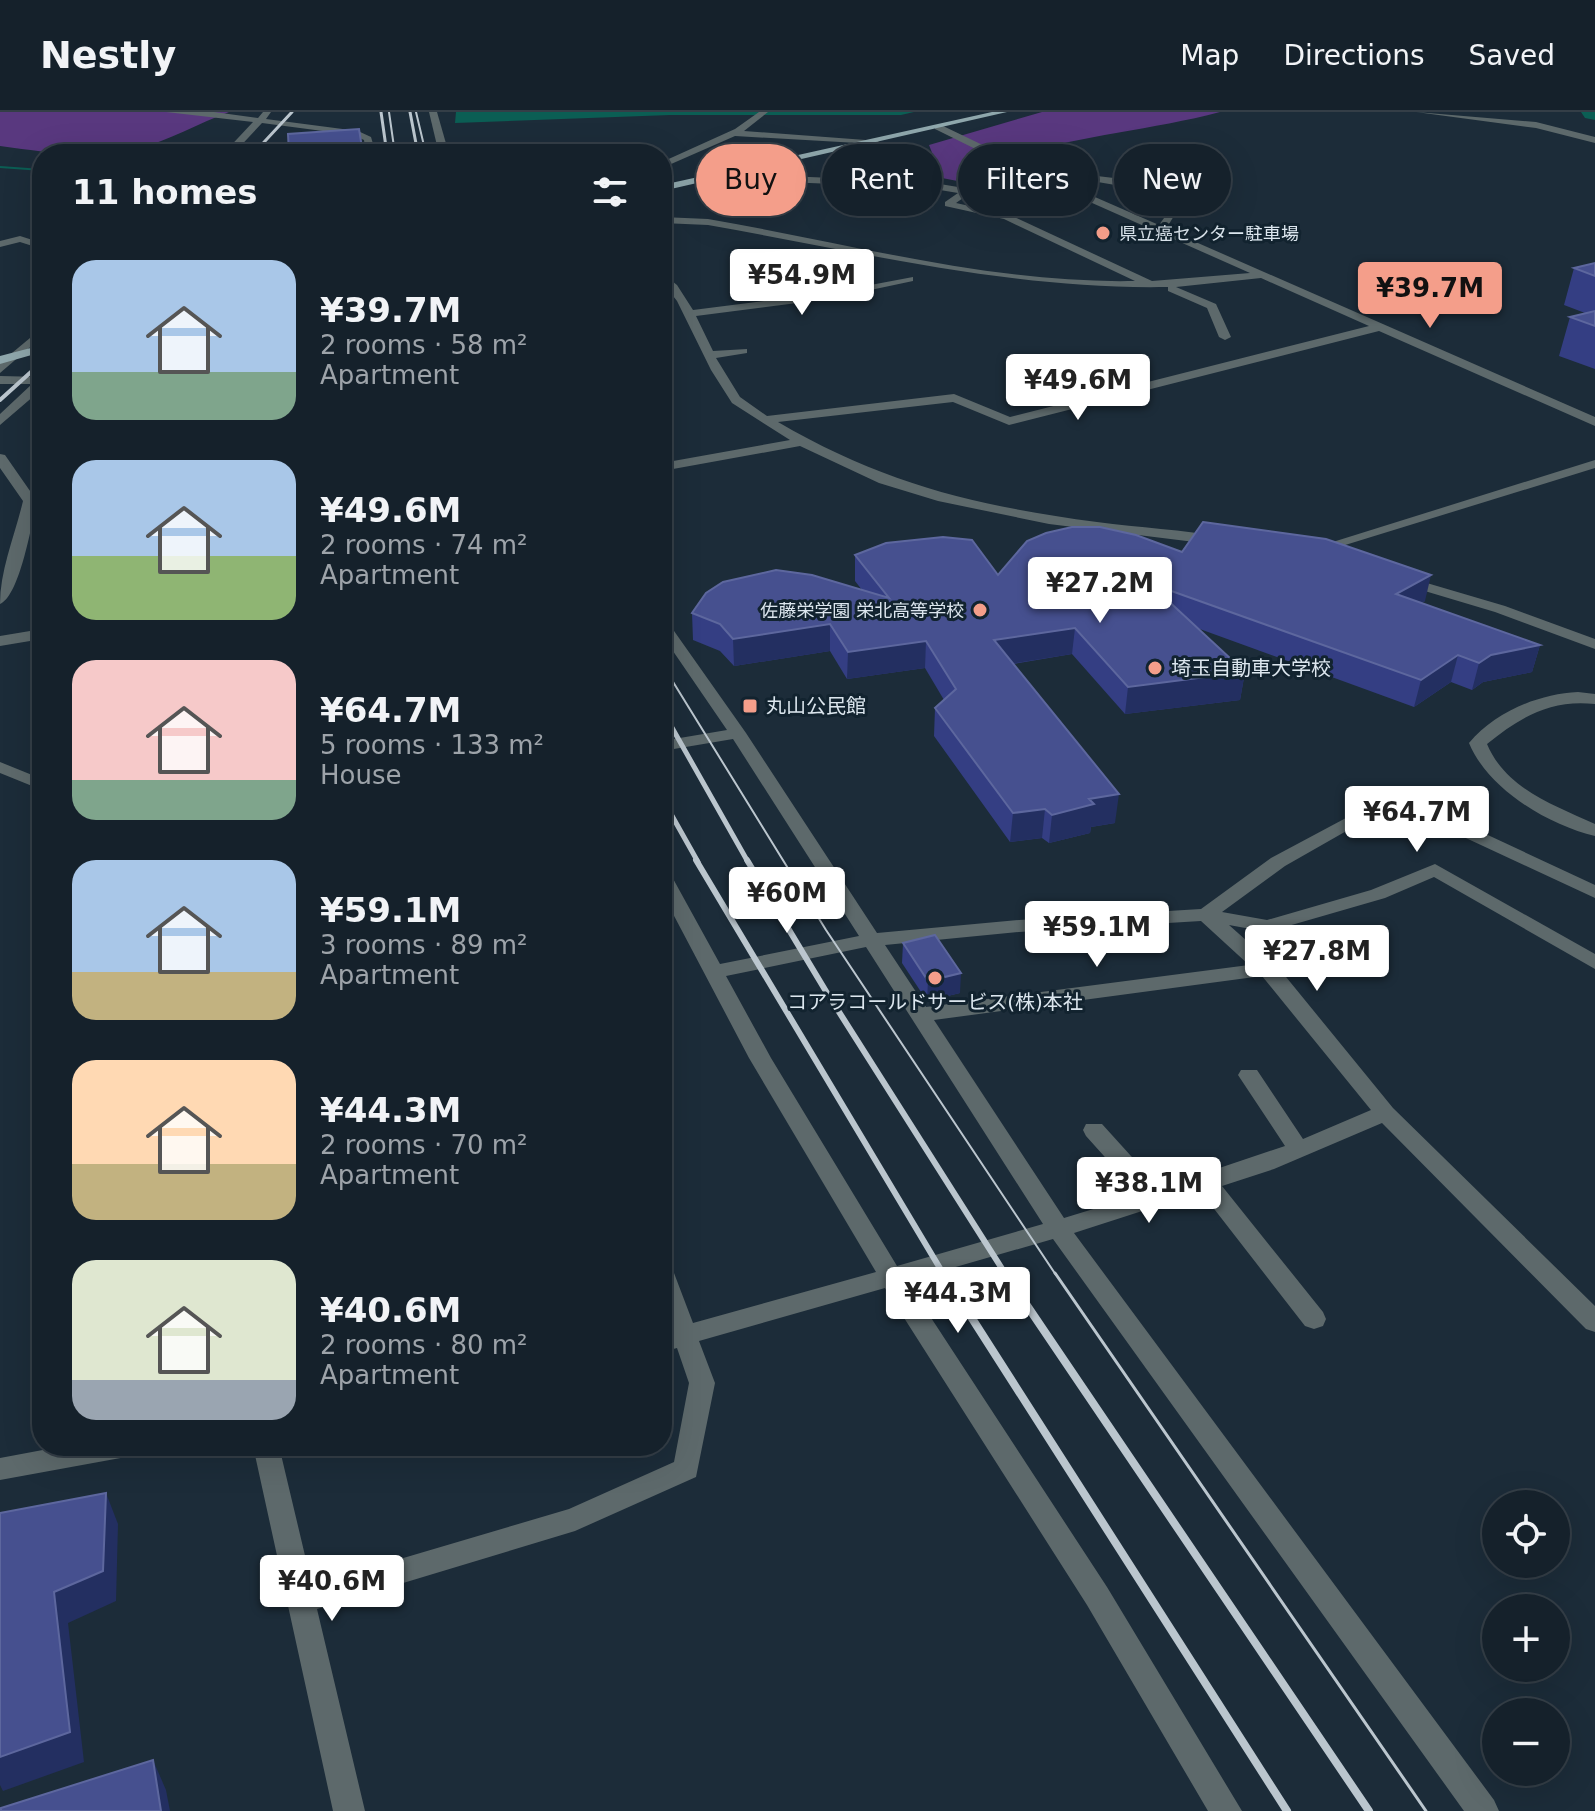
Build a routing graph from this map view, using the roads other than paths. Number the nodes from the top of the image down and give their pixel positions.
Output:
1 (170, 112) edge
2 (194, 112) edge
3 (221, 112) edge
4 (433, 112) edge
5 (764, 112) edge
6 (1003, 112) edge
7 (1420, 112) edge
8 (264, 117) edge
9 (938, 127) junction
10 (733, 133) junction
11 (1595, 140) edge
12 (875, 141) junction
13 (238, 144) edge
14 (369, 144) edge
15 (441, 144) edge
16 (973, 144) edge
17 (806, 156) edge
18 (672, 160) edge
19 (1098, 178) edge
20 (806, 180) edge
21 (696, 181) edge
22 (672, 186) edge
23 (1098, 202) edge
24 (672, 220) edge
25 (1161, 229) junction
26 (32, 243) edge
27 (0, 244) edge
28 (1263, 275) junction
29 (909, 279) dead end
30 (672, 287) edge
31 (1164, 287) junction
32 (688, 314) junction
33 (1380, 327) junction
34 (1225, 337) dead end
35 (32, 340) edge
36 (32, 351) edge
37 (743, 351) dead end
38 (709, 355) junction
39 (14, 356) junction
40 (0, 360) edge
41 (0, 369) edge
42 (0, 380) edge
43 (32, 382) edge
44 (32, 391) edge
45 (766, 420) junction
46 (0, 421) edge
47 (1595, 422) edge
48 (800, 442) junction
49 (0, 458) edge
50 (1595, 464) edge
51 (672, 465) edge
52 (1230, 542) edge
53 (1337, 562) edge
54 (1392, 577) edge
55 (0, 599) edge
56 (32, 636) edge
57 (672, 638) edge
58 (0, 641) edge
59 (1595, 644) edge
60 (1595, 699) edge
61 (738, 733) junction
62 (672, 744) edge
63 (0, 767) edge
64 (32, 781) edge
65 (1595, 831) edge
66 (1595, 892) edge
67 (672, 894) edge
68 (1206, 915) junction
69 (869, 940) junction
70 (1595, 963) edge
71 (1266, 969) junction
72 (714, 972) junction
73 (918, 1015) junction
74 (1249, 1075) dead end
75 (1385, 1113) junction
76 (1094, 1130) dead end
77 (1298, 1149) junction
78 (1206, 1182) junction
79 (1156, 1198) junction
80 (1058, 1229) junction
81 (892, 1278) junction
82 (1314, 1319) dead end
83 (1595, 1322) edge
84 (672, 1339) edge
85 (71, 1456) edge
86 (268, 1456) edge
87 (0, 1469) edge
88 (301, 1601) junction
89 (349, 1811) edge
90 (1226, 1811) edge
91 (1483, 1811) edge

1 - 8 street
2 - 14 street
3 - 8 street
4 - 15 street
5 - 10 street
6 - 9 main road
7 - 11 street
8 - 13 street
9 - 12 main road
9 - 16 street
10 - 12 street
10 - 18 street
12 - 17 main road
19 - 25 street
20 - 31 street
21 - 22 main road
23 - 25 street
24 - 31 street
25 - 28 street
26 - 27 street
28 - 31 street
28 - 33 street
29 - 32 street
30 - 32 street
31 - 34 street
32 - 38 street
33 - 45 street
33 - 47 street
35 - 39 street
36 - 39 main road
37 - 38 street
38 - 45 street
39 - 40 main road
39 - 41 street
42 - 43 street
44 - 46 street
45 - 48 street
48 - 51 street
48 - 52 street
49 - 55 street
50 - 53 street
54 - 59 street
56 - 58 street
57 - 61 street
60 - 65 street
61 - 62 street
61 - 69 street
63 - 64 street
66 - 68 street
67 - 72 street
68 - 69 street
68 - 70 street
68 - 71 street
69 - 72 street
69 - 73 street
71 - 73 street
71 - 75 street
72 - 81 street
73 - 80 street
74 - 77 street
75 - 77 street
75 - 83 street
76 - 79 street
77 - 78 street
78 - 79 street
78 - 82 street
79 - 80 street
80 - 81 street
80 - 91 street
81 - 84 street
81 - 90 street
84 - 88 street
85 - 87 street
86 - 88 street
88 - 89 street

